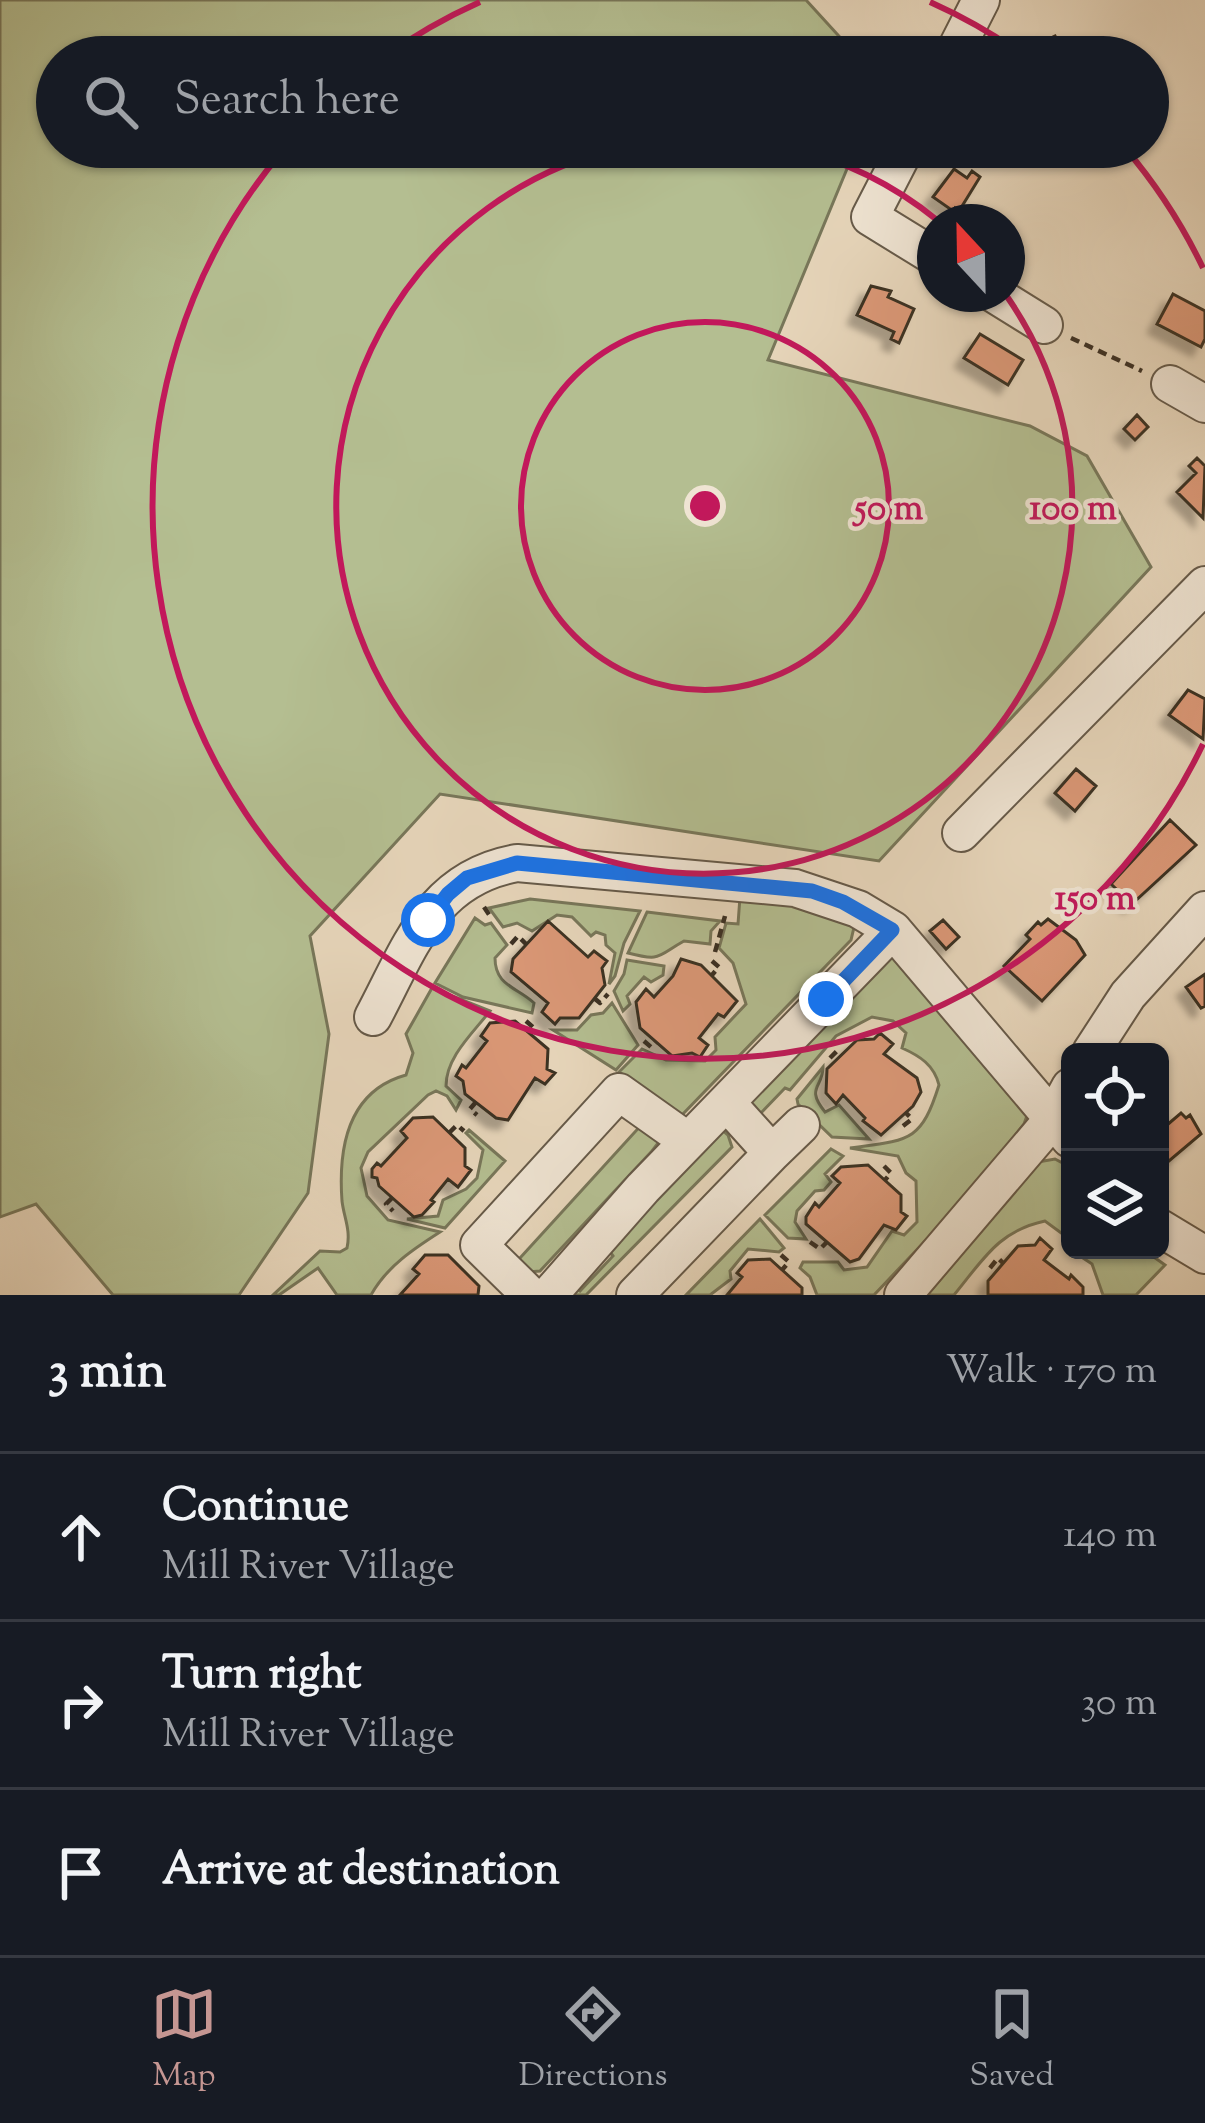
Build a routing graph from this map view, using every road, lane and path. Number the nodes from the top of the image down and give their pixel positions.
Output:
1 (981, 0) edge
2 (963, 36) edge
3 (895, 168) edge
4 (917, 246) edge
5 (1023, 312) edge
6 (1044, 325) joint
7 (1170, 384) joint
8 (1205, 404) edge
9 (1205, 585) edge
10 (961, 833) dead end
11 (484, 907) dead end
12 (1205, 910) edge
13 (725, 916) dead end
14 (492, 919) dead end
15 (892, 930) junction
16 (511, 944) dead end
17 (526, 944) dead end
18 (715, 952) dead end
19 (712, 961) dead end
20 (712, 974) dead end
21 (608, 994) dead end
22 (595, 998) dead end
23 (373, 1017) dead end
24 (526, 1021) dead end
25 (529, 1033) dead end
26 (644, 1041) dead end
27 (656, 1042) dead end
28 (1097, 1043) edge
29 (842, 1055) dead end
30 (830, 1058) dead end
31 (476, 1102) dead end
32 (727, 1103) junction
33 (1061, 1108) edge
34 (906, 1113) dead end
35 (1061, 1114) edge
36 (477, 1115) dead end
37 (801, 1125) dead end
38 (904, 1126) dead end
39 (464, 1131) dead end
40 (449, 1132) dead end
41 (688, 1141) junction
42 (772, 1154) junction
43 (884, 1166) dead end
44 (885, 1180) dead end
45 (392, 1198) dead end
46 (394, 1211) dead end
47 (1169, 1233) edge
48 (810, 1242) dead end
49 (827, 1243) dead end
50 (782, 1255) dead end
51 (1205, 1255) edge
52 (1003, 1263) dead end
53 (990, 1268) dead end
54 (782, 1270) dead end
55 (530, 1295) edge
56 (549, 1295) edge
57 (634, 1295) edge
58 (903, 1295) edge

1 - 2 street
3 - 4 street
5 - 6 street
6 - 7 path
7 - 8 street
9 - 10 street
11 - 14 path
12 - 28 street
13 - 18 path
15 - 23 street
15 - 32 street
15 - 33 street
16 - 17 path
19 - 20 path
21 - 22 path
24 - 25 path
26 - 27 path
29 - 30 path
31 - 36 path
32 - 41 street
32 - 42 street
34 - 38 path
35 - 58 street
37 - 42 street
39 - 40 path
41 - 55 street
41 - 56 street
42 - 57 street
43 - 44 path
45 - 46 path
47 - 51 street
48 - 49 path
50 - 54 path
52 - 53 path

